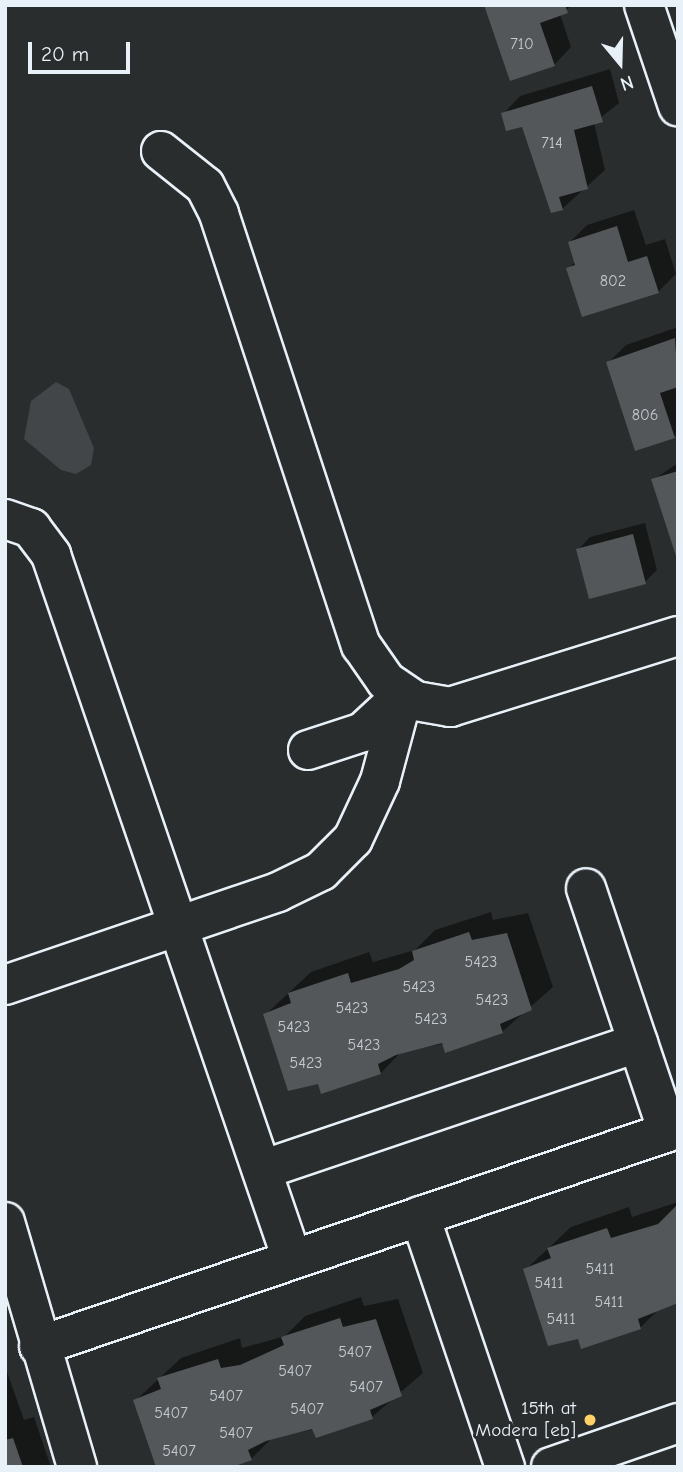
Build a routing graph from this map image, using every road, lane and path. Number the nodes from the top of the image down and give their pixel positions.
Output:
1 (644, 5) edge
2 (678, 106) edge
3 (161, 151) dead end
4 (5, 519) edge
5 (678, 636) edge
6 (403, 695) junction
7 (308, 750) dead end
8 (586, 888) dead end
9 (179, 925) junction
10 (5, 985) edge
11 (638, 1043) junction
12 (262, 1170) junction
13 (420, 1216) junction
14 (5, 1222) edge
15 (292, 1259) junction
16 (15, 1296) edge
17 (39, 1346) junction
18 (678, 1423) edge
19 (77, 1467) edge
20 (505, 1467) edge
21 (551, 1467) edge

1 - 2 street
3 - 6 street
4 - 9 street
5 - 6 street
6 - 7 street
6 - 9 street
8 - 11 street
9 - 10 street
9 - 12 street
11 - 12 street
11 - 13 street
12 - 15 street
13 - 15 street
13 - 20 street
14 - 16 street
15 - 17 street
16 - 17 street
17 - 19 street
18 - 21 street

